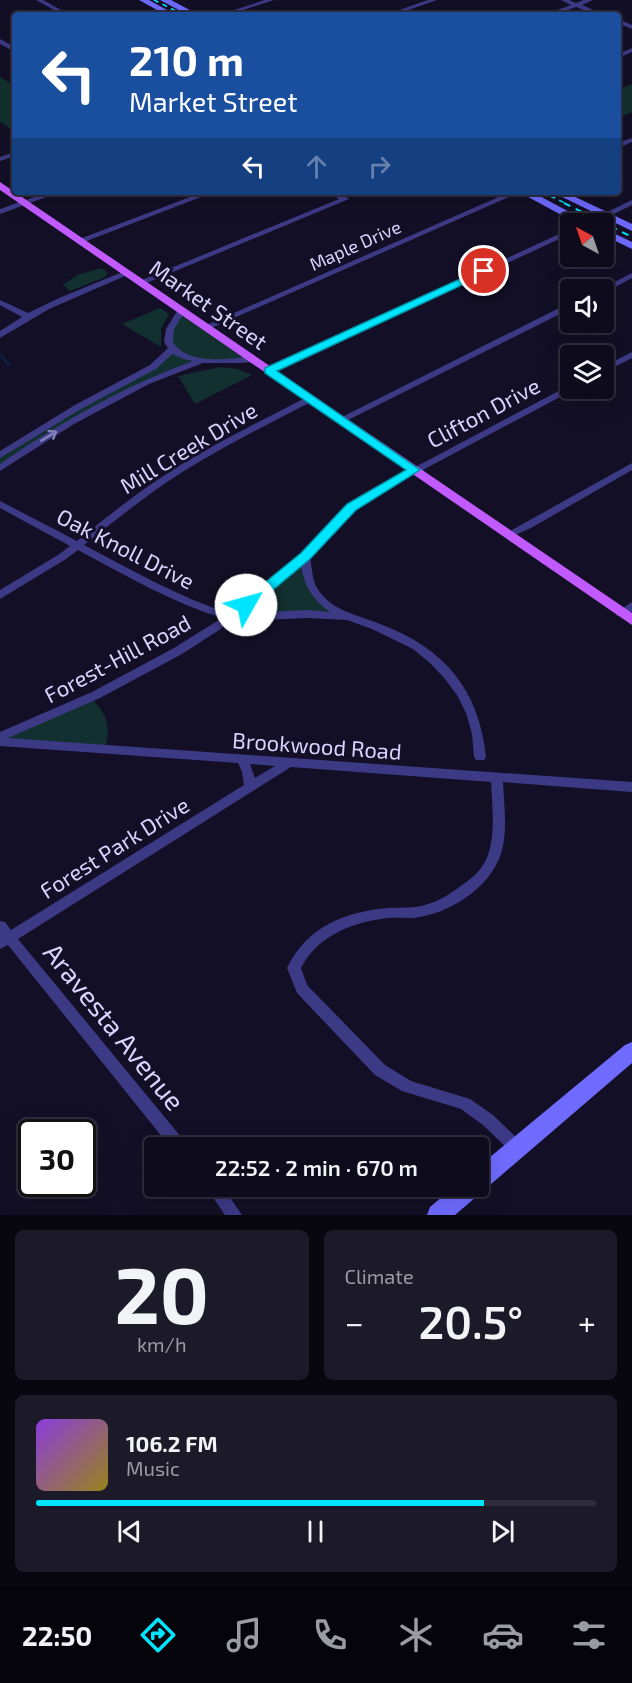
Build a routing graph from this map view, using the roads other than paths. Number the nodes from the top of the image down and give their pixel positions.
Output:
1 (39, 0) edge
2 (143, 0) edge
3 (164, 0) edge
4 (271, 0) edge
5 (434, 0) edge
6 (564, 0) edge
7 (590, 0) edge
8 (576, 5) junction
9 (61, 12) edge
10 (167, 12) edge
11 (189, 12) edge
12 (232, 12) edge
13 (397, 12) edge
14 (556, 12) edge
15 (594, 12) edge
16 (0, 41) edge
17 (4, 47) edge
18 (14, 195) edge
19 (48, 195) edge
20 (202, 195) edge
21 (337, 195) edge
22 (509, 195) edge
23 (530, 195) edge
24 (563, 195) edge
25 (632, 202) edge
26 (25, 203) junction
27 (0, 212) edge
28 (567, 213) edge
29 (601, 213) edge
30 (609, 213) edge
31 (614, 219) edge
32 (632, 228) edge
33 (560, 236) edge
34 (614, 237) edge
35 (81, 240) junction
36 (632, 246) edge
37 (128, 273) junction
38 (632, 275) edge
39 (141, 282) junction
40 (614, 284) edge
41 (0, 302) edge
42 (182, 310) junction
43 (560, 311) edge
44 (27, 315) junction
45 (206, 327) junction
46 (0, 334) edge
47 (172, 349) junction
48 (632, 355) edge
49 (253, 359) junction
50 (199, 362) junction
51 (614, 364) edge
52 (269, 370) junction
53 (560, 393) edge
54 (310, 399) junction
55 (78, 407) junction
56 (87, 412) junction
57 (341, 420) junction
58 (0, 455) edge
59 (632, 466) edge
60 (0, 468) edge
61 (414, 470) junction
62 (0, 504) edge
63 (508, 535) junction
64 (78, 545) junction
65 (305, 556) junction
66 (0, 595) edge
67 (628, 613) edge
68 (231, 617) junction
69 (345, 617) junction
70 (0, 737) edge
71 (0, 742) edge
72 (480, 757) dead end
73 (242, 759) junction
74 (289, 762) junction
75 (497, 778) junction
76 (250, 786) junction
77 (632, 787) edge
78 (3, 935) edge
79 (632, 1051) edge
80 (172, 1137) edge
81 (517, 1148) junction
82 (489, 1172) edge
83 (220, 1197) edge
84 (459, 1197) edge
85 (234, 1215) edge
86 (438, 1215) edge

1 - 9 street
2 - 10 street
3 - 11 street
4 - 12 street
5 - 13 street
6 - 8 street
7 - 8 street
8 - 14 street
8 - 15 street
16 - 17 street
18 - 26 main road, Market Street
19 - 26 street
20 - 35 street
21 - 39 street
22 - 45 street, Maple Drive
23 - 28 street
24 - 29 street
25 - 30 street
26 - 27 street
26 - 35 main road, Market Street
31 - 32 street
33 - 52 street
34 - 36 street
35 - 37 main road, Market Street
37 - 39 main road, Market Street
37 - 44 street
38 - 40 street
39 - 42 main road, Market Street
41 - 44 street
42 - 45 main road, Market Street
42 - 47 street
43 - 57 street
44 - 46 street
45 - 49 main road, Market Street
47 - 50 street
47 - 55 street
48 - 51 street
49 - 50 street
49 - 52 main road, Market Street
50 - 56 street
52 - 54 main road, Market Street
53 - 61 street, Clifton Drive
54 - 57 main road, Market Street
54 - 64 street, Mill Creek Drive
55 - 56 street
55 - 58 street
60 -> 56 street
57 - 61 main road, Market Street
59 - 63 street
61 - 63 main road, Market Street
61 - 65 street, Forest-Hill Road
62 - 64 street, Oak Knoll Drive
63 - 67 main road, Market Street
64 - 66 street, Mill Creek Drive
64 - 68 street, Oak Knoll Drive
65 - 68 street, Forest-Hill Road
65 - 69 street, Oak Knoll Drive
68 - 69 street, Oak Knoll Drive
68 - 70 street, Forest-Hill Road
69 - 72 street, Oak Knoll Drive
71 - 73 street, Brookwood Road
73 - 74 street, Brookwood Road
73 - 76 street
74 - 75 street, Brookwood Road
74 - 76 street, Forest Park Drive
75 - 77 street, Brookwood Road
75 - 81 street
76 - 78 street, Forest Park Drive
78 - 80 street, Aravesta Avenue
79 - 81 street
81 - 82 street
83 - 85 street
84 - 86 street

